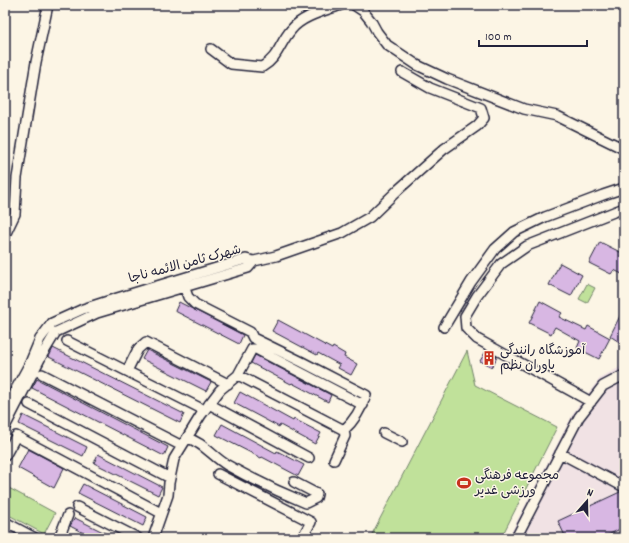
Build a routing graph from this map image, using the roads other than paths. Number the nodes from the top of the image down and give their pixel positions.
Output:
1 (48, 5) edge
2 (341, 5) edge
3 (354, 5) edge
4 (211, 49) dead end
5 (402, 72) dead end
6 (624, 149) edge
7 (624, 188) edge
8 (624, 208) edge
9 (5, 235) edge
10 (254, 261) junction
11 (181, 278) junction
12 (185, 288) junction
13 (90, 312) junction
14 (444, 327) dead end
15 (67, 341) dead end
16 (35, 360) junction
17 (127, 371) junction
18 (42, 374) dead end
19 (624, 374) edge
20 (238, 375) junction
21 (228, 384) junction
22 (591, 402) junction
23 (29, 404) dead end
24 (363, 405) junction
25 (207, 407) junction
26 (5, 409) edge
27 (5, 427) edge
28 (344, 430) junction
29 (384, 433) dead end
30 (187, 438) junction
31 (402, 442) dead end
32 (182, 446) junction
33 (560, 453) junction
34 (5, 456) edge
35 (309, 458) dead end
36 (334, 460) dead end
37 (218, 474) dead end
38 (170, 478) junction
39 (294, 482) dead end
40 (624, 487) edge
41 (77, 507) dead end
42 (161, 513) junction
43 (68, 515) dead end
44 (5, 522) edge
45 (35, 538) edge
46 (60, 538) edge
47 (138, 538) edge
48 (153, 538) edge
49 (302, 538) edge
50 (516, 538) edge

1 - 9 street
2 - 4 street
3 - 6 street
5 - 10 street
7 - 14 street
8 - 22 street
10 - 11 street, شهرک ثامن الائمه ناجا
10 - 12 street, شهرک ثامن الائمه ناجا
11 - 12 street
11 - 13 street, شهرک ثامن الائمه ناجا
12 - 13 street, شهرک ثامن الائمه ناجا
12 - 24 street
13 - 16 street, شهرک ثامن الائمه ناجا
15 - 17 street
16 - 26 street, شهرک ثامن الائمه ناجا
16 - 27 street, شهرک ثامن الائمه ناجا
17 - 21 street
17 - 25 street
18 - 32 street
19 - 22 street
20 - 21 street
20 - 24 street
20 - 28 street
21 - 25 street
22 - 33 street
23 - 38 street
24 - 28 street
25 - 30 street
25 - 35 street
28 - 36 street
29 - 31 street
30 - 32 street
30 - 39 street
32 - 38 street
33 - 40 street
33 - 50 street
34 - 42 street
37 - 49 street
38 - 42 street
41 - 47 street
42 - 48 street
43 - 46 street
44 - 45 street

